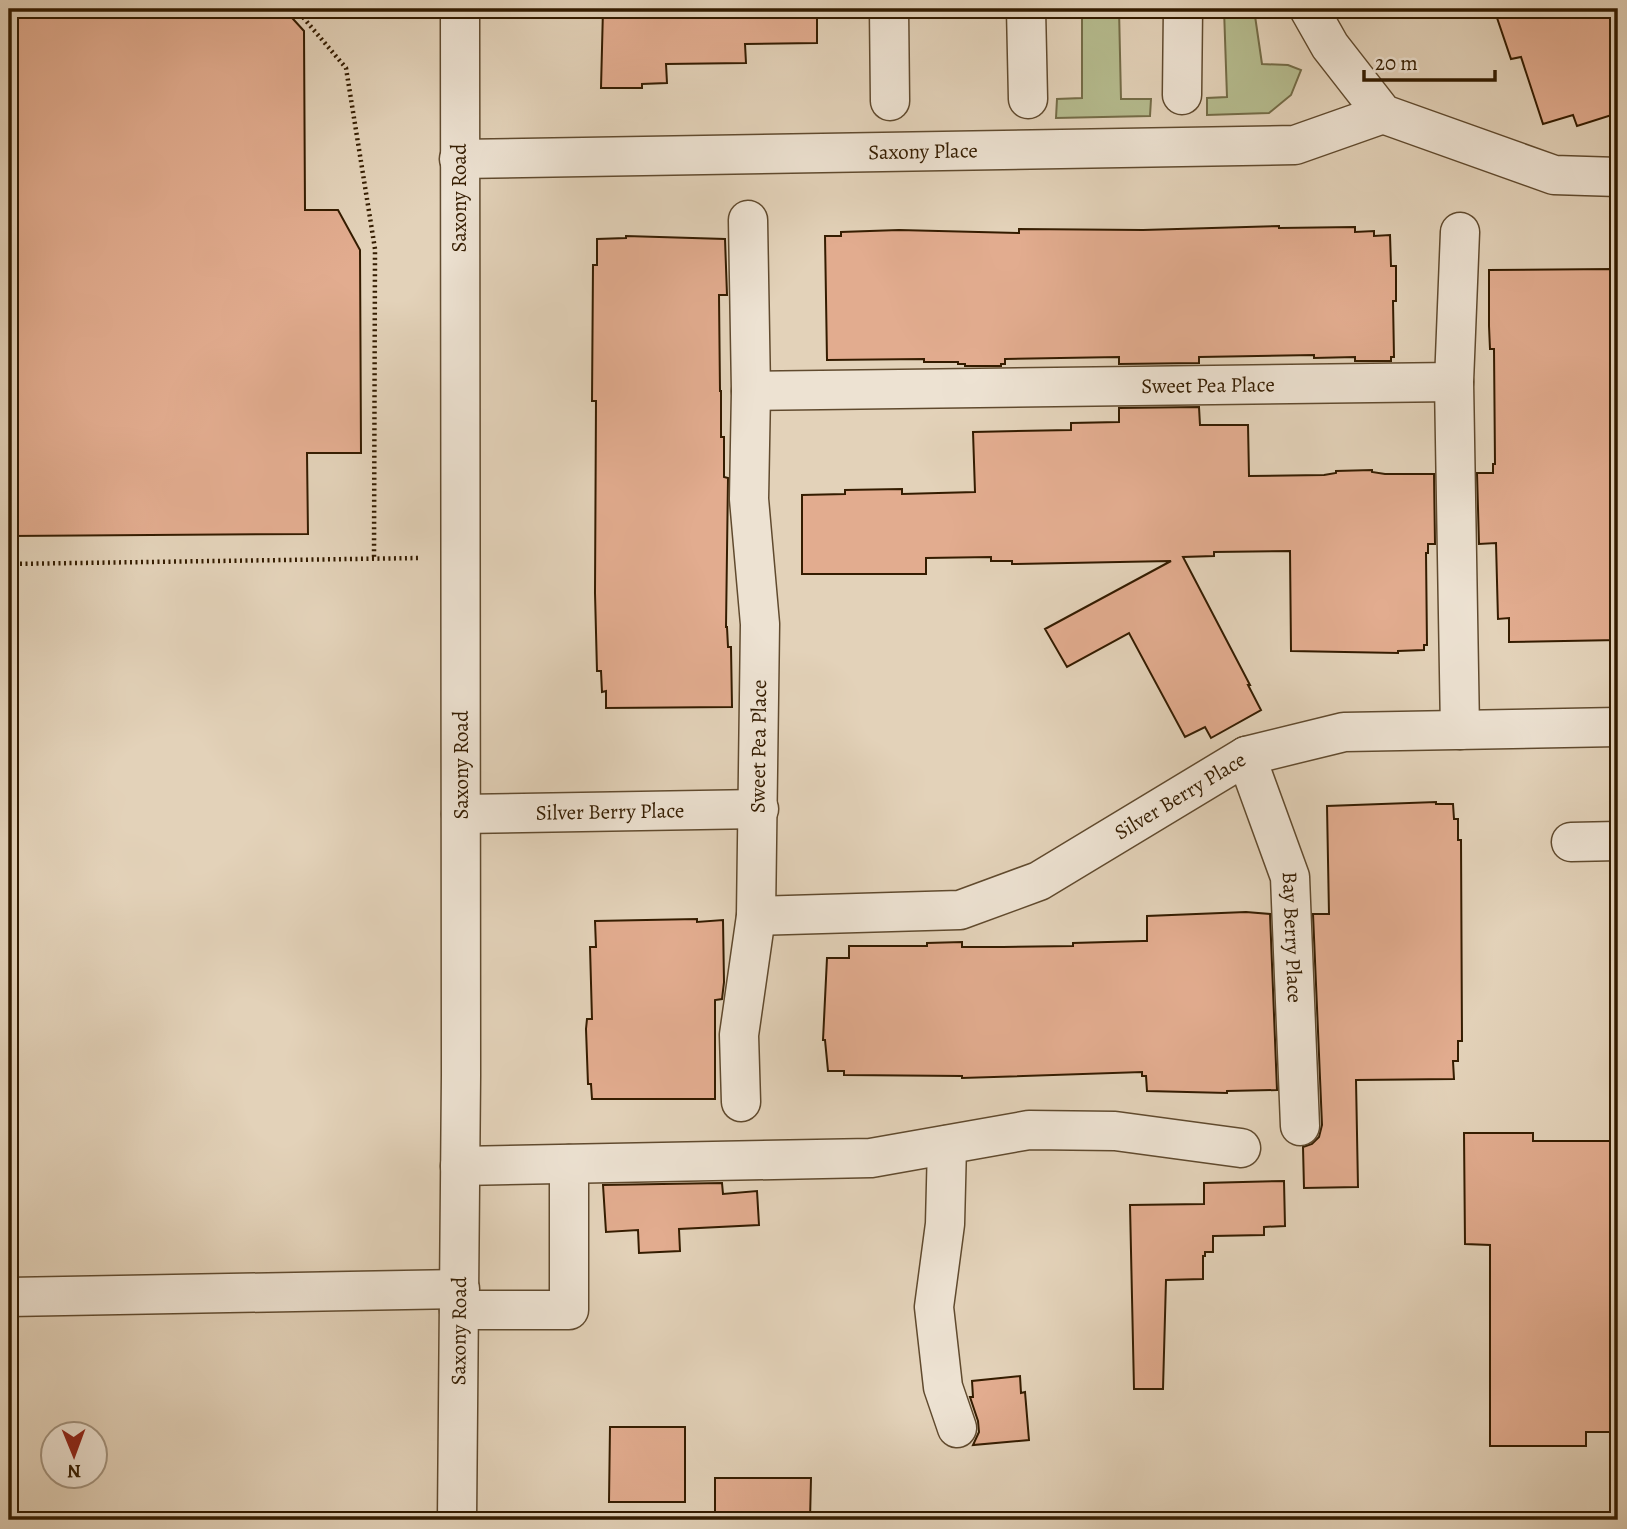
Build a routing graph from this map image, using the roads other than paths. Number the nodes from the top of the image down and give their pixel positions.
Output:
1 (460, 9) edge
2 (889, 9) edge
3 (1026, 9) edge
4 (1183, 9) edge
5 (1309, 9) edge
6 (1182, 96) dead end
7 (1028, 99) dead end
8 (890, 101) dead end
9 (1383, 114) junction
10 (459, 159) junction
11 (1618, 177) edge
12 (748, 220) dead end
13 (1460, 232) dead end
14 (1454, 382) junction
15 (751, 391) junction
16 (1618, 727) edge
17 (1460, 730) junction
18 (1246, 756) junction
19 (759, 809) junction
20 (461, 814) junction
21 (1618, 841) edge
22 (1571, 842) dead end
23 (756, 916) junction
24 (741, 1102) dead end
25 (1300, 1125) dead end
26 (947, 1145) junction
27 (1241, 1147) dead end
28 (569, 1164) junction
29 (460, 1166) junction
30 (9, 1297) edge
31 (459, 1300) junction
32 (957, 1428) dead end
33 (457, 1520) edge

1 - 10 street, Saxony Road
2 - 8 street
3 - 7 street
4 - 6 street
5 - 9 street
9 - 10 street, Saxony Place
9 - 11 street
10 - 20 street, Saxony Road
12 - 15 street, Sweet Pea Place
13 - 14 street
14 - 15 street, Sweet Pea Place
14 - 17 street
15 - 19 street, Sweet Pea Place
16 - 17 street, Silver Berry Place
17 - 18 street, Silver Berry Place
18 - 23 street, Silver Berry Place
18 - 25 street, Bay Berry Place
19 - 20 street, Silver Berry Place
19 - 23 street, Sweet Pea Place
20 - 29 street, Saxony Road
21 - 22 street
23 - 24 street, Sweet Pea Place
26 - 27 street
26 - 28 street
26 - 32 street
28 - 29 street
28 - 31 street
29 - 31 street, Saxony Road
30 - 31 street
31 - 33 street, Saxony Road

